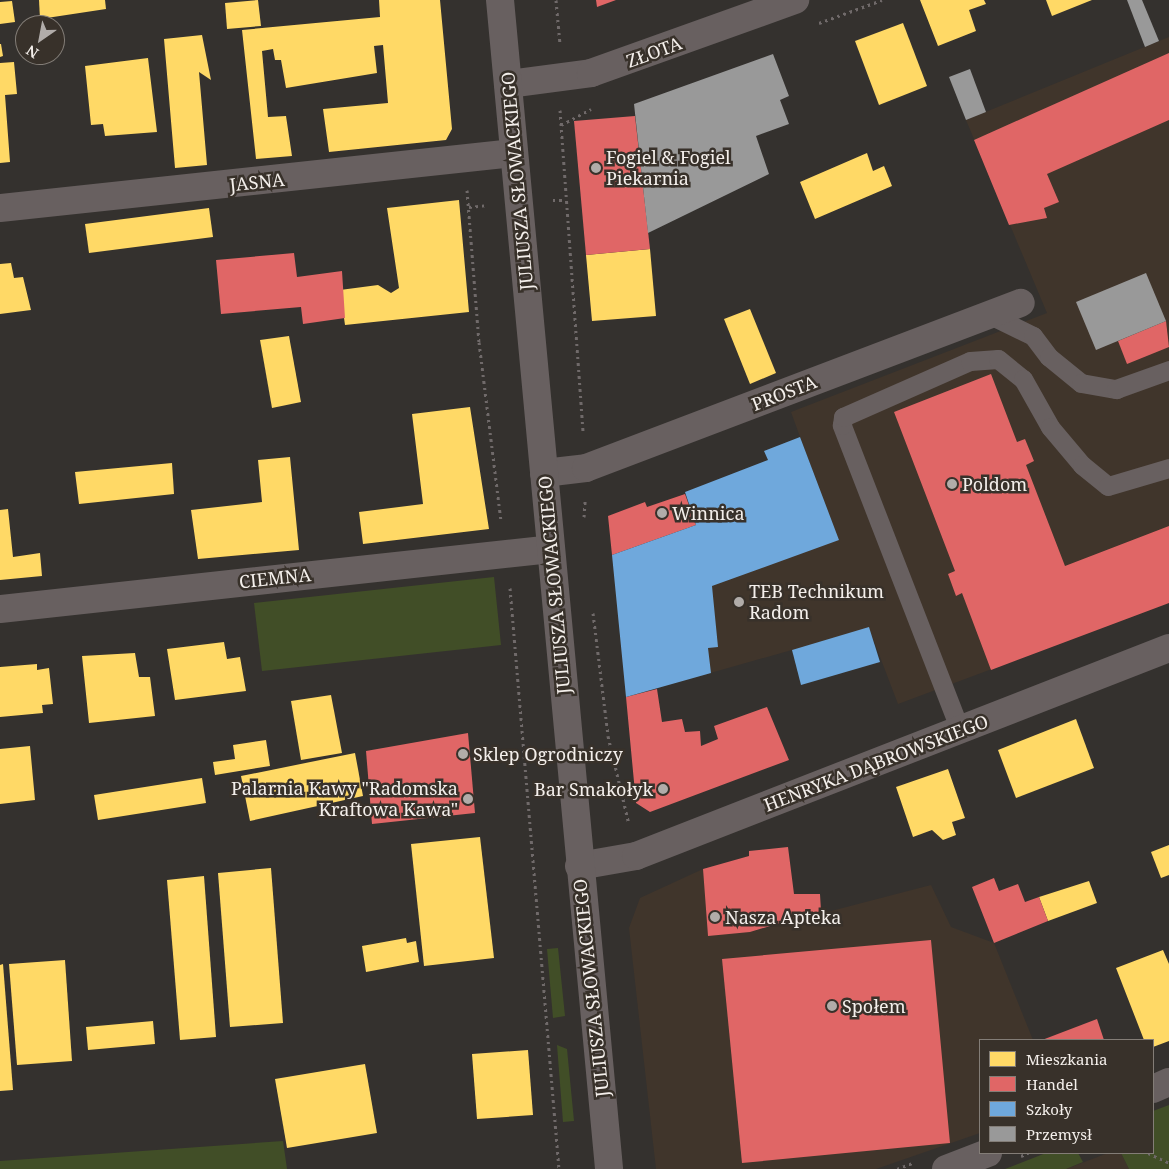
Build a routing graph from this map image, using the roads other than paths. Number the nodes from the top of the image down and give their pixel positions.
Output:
1 (500, 0) edge
2 (795, 0) edge
3 (508, 84) junction
4 (514, 153) junction
5 (0, 208) edge
6 (1020, 303) dead end
7 (990, 315) junction
8 (1169, 370) edge
9 (1169, 468) edge
10 (544, 473) junction
11 (551, 549) junction
12 (0, 609) edge
13 (1169, 648) edge
14 (960, 730) junction
15 (579, 866) junction
16 (1169, 1082) edge
17 (1154, 1089) edge
18 (985, 1154) edge
19 (609, 1169) edge
20 (946, 1169) edge

1 - 3 street, JULIUSZA SŁOWACKIEGO
2 - 3 street, ZŁOTA
3 - 4 street, JULIUSZA SŁOWACKIEGO
4 - 5 street, JASNA
4 - 10 street, JULIUSZA SŁOWACKIEGO
6 - 7 street, PROSTA
7 - 8 lane
7 - 10 street, PROSTA
9 - 14 lane
10 - 11 street, JULIUSZA SŁOWACKIEGO
11 - 12 street, CIEMNA
11 - 15 street, JULIUSZA SŁOWACKIEGO
13 - 14 street, HENRYKA DĄBROWSKIEGO
14 - 15 street, HENRYKA DĄBROWSKIEGO
15 - 19 street, JULIUSZA SŁOWACKIEGO
16 - 17 street
18 - 20 street

